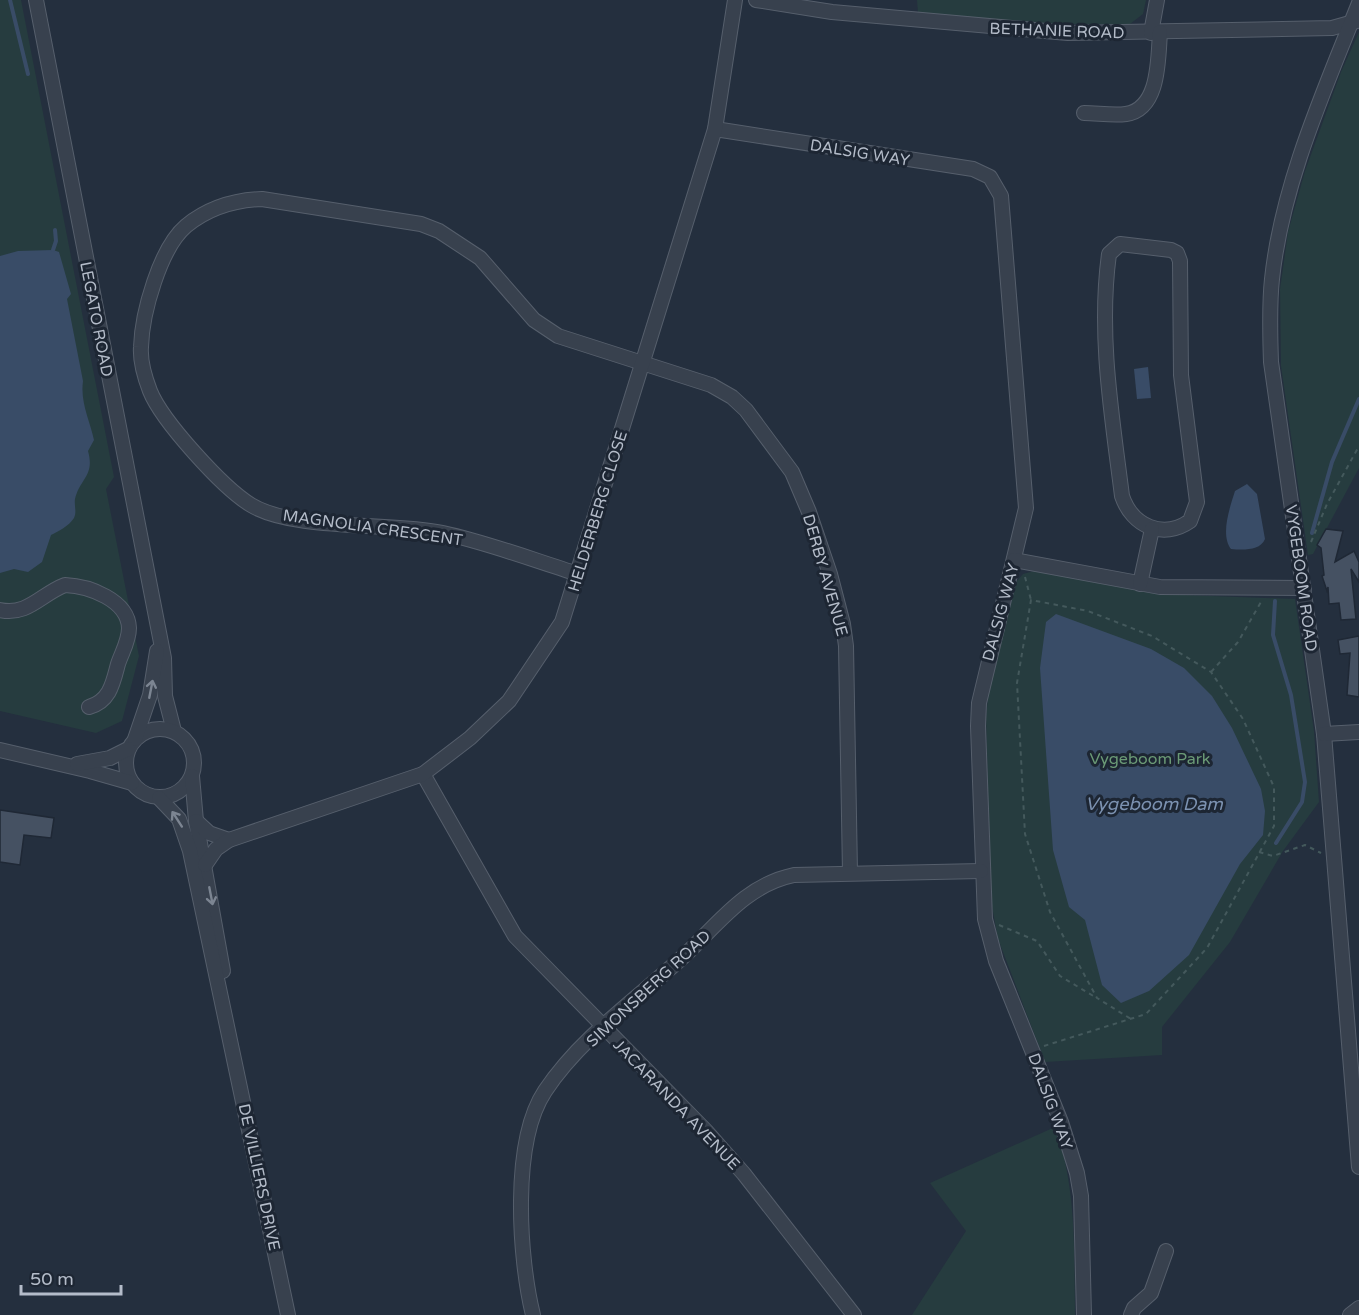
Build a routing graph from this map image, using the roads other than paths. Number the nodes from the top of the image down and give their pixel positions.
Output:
1 (36, 0) edge
2 (735, 0) edge
3 (756, 0) edge
4 (1157, 0) edge
5 (1359, 3) edge
6 (1355, 21) edge
7 (1156, 33) junction
8 (1084, 113) dead end
9 (715, 129) junction
10 (643, 362) junction
11 (1152, 530) junction
12 (1018, 560) junction
13 (578, 574) junction
14 (1140, 584) junction
15 (1304, 588) junction
16 (0, 610) edge
17 (159, 637) junction
18 (89, 707) dead end
19 (174, 731) junction
20 (1359, 732) edge
21 (1324, 734) junction
22 (132, 744) junction
23 (0, 750) edge
24 (63, 764) junction
25 (423, 774) junction
26 (192, 776) junction
27 (132, 783) junction
28 (159, 798) junction
29 (196, 821) junction
30 (229, 840) junction
31 (204, 865) junction
32 (981, 871) junction
33 (850, 873) junction
34 (602, 1027) junction
35 (231, 1038) junction
36 (1359, 1167) edge
37 (1166, 1251) dead end
38 (1359, 1308) edge
39 (288, 1315) edge
40 (533, 1315) edge
41 (854, 1315) edge
42 (1084, 1315) edge
43 (1131, 1315) edge
44 (1350, 1315) edge

1 - 17 street, LEGATO ROAD
2 - 9 street, HELDERBERG CLOSE
3 - 7 street, BETHANIE ROAD
4 - 7 street
5 - 6 street, VYGEBOOM ROAD
6 - 7 street, BETHANIE ROAD
6 - 15 street, VYGEBOOM ROAD
7 - 8 street
9 - 10 street, HELDERBERG CLOSE
9 - 12 street, DALSIG WAY
10 - 13 street, HELDERBERG CLOSE
10 - 13 street, MAGNOLIA CRESCENT
10 - 33 street, DERBY AVENUE
11 - 11 street
11 - 14 street
12 - 14 street
12 - 32 street, DALSIG WAY
13 - 25 street, HELDERBERG CLOSE
14 - 15 street
15 - 21 street, VYGEBOOM ROAD
16 - 18 street
17 - 19 street, LEGATO ROAD
22 -> 17 street, LEGATO ROAD
19 - 22 street
19 - 26 street
20 - 21 street
21 - 36 street, VYGEBOOM ROAD
22 - 24 street
22 - 27 street
23 - 24 street
24 - 27 street
25 - 30 street, HELDERBERG CLOSE
25 - 34 street, JACARANDA AVENUE
26 - 28 street
26 - 29 street, DE VILLIERS DRIVE
27 - 28 street
35 -> 28 street, DE VILLIERS DRIVE
29 - 30 street
29 - 31 street, DE VILLIERS DRIVE
30 - 31 street, HELDERBERG CLOSE
31 -> 35 street, DE VILLIERS DRIVE
32 - 33 street, SIMONSBERG ROAD
32 - 42 street, DALSIG WAY
33 - 34 street, SIMONSBERG ROAD
34 - 40 street, SIMONSBERG ROAD
34 - 41 street, JACARANDA AVENUE
35 - 39 street, DE VILLIERS DRIVE
37 - 43 street
38 - 44 street

